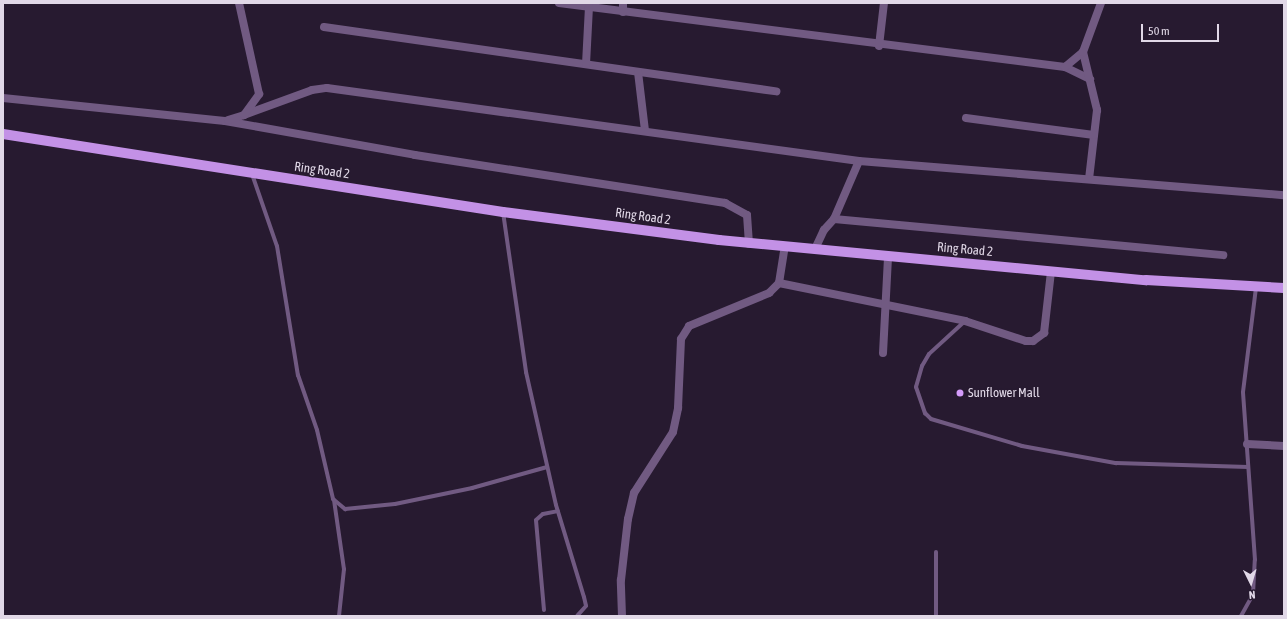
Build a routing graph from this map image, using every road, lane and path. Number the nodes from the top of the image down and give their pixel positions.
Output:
1 (238, 3) edge
2 (558, 3) edge
3 (884, 3) edge
4 (1102, 3) edge
5 (589, 7) junction
6 (623, 7) edge
7 (324, 27) dead end
8 (879, 46) junction
9 (1083, 52) junction
10 (586, 64) junction
11 (1065, 67) junction
12 (638, 72) junction
13 (1090, 79) junction
14 (776, 91) dead end
15 (3, 98) edge
16 (244, 115) junction
17 (966, 118) dead end
18 (225, 121) junction
19 (644, 131) junction
20 (3, 134) edge
21 (1094, 135) junction
22 (859, 161) junction
23 (252, 174) junction
24 (1089, 179) junction
25 (1284, 194) edge
26 (503, 212) junction
27 (834, 219) junction
28 (749, 244) junction
29 (785, 247) junction
30 (815, 249) junction
31 (1223, 255) dead end
32 (888, 256) junction
33 (1051, 272) junction
34 (779, 283) junction
35 (1256, 287) junction
36 (1284, 288) edge
37 (885, 304) junction
38 (965, 321) junction
39 (884, 353) dead end
40 (1247, 444) junction
41 (1284, 446) edge
42 (547, 467) junction
43 (1248, 467) junction
44 (334, 499) junction
45 (558, 511) junction
46 (936, 552) dead end
47 (544, 610) dead end
48 (339, 616) edge
49 (577, 616) edge
50 (622, 616) edge
51 (936, 616) edge
52 (1241, 616) edge

1 - 16 street
2 - 5 street
3 - 8 street
4 - 9 street
5 - 6 street
5 - 10 street
6 - 8 street
7 - 10 street
8 - 11 street
9 - 11 street
9 - 13 street
10 - 12 street
11 - 13 street
12 - 14 street
12 - 19 street
13 - 21 street
15 - 18 street
16 - 18 street
16 - 19 street
17 - 21 street
18 - 28 street
19 - 22 street
20 - 23 main road, Ring Road 2
21 - 24 street
22 - 24 street
22 - 27 street
23 - 26 main road, Ring Road 2
23 - 44 lane
24 - 25 street
26 - 28 main road, Ring Road 2
26 - 42 lane
27 - 30 street
27 - 31 street
28 - 29 main road, Ring Road 2
29 - 30 main road, Ring Road 2
29 - 34 street
30 - 32 main road, Ring Road 2
32 - 33 main road, Ring Road 2
32 - 37 street
33 - 35 main road, Ring Road 2
33 - 38 street
34 - 37 street
34 - 50 street
35 - 36 main road, Ring Road 2
35 - 40 lane
37 - 38 street
37 - 39 street
38 - 43 lane
40 - 41 street
40 - 43 lane
42 - 44 lane
42 - 45 lane
43 - 52 lane
44 - 48 lane
45 - 47 lane
45 - 49 lane
46 - 51 lane

